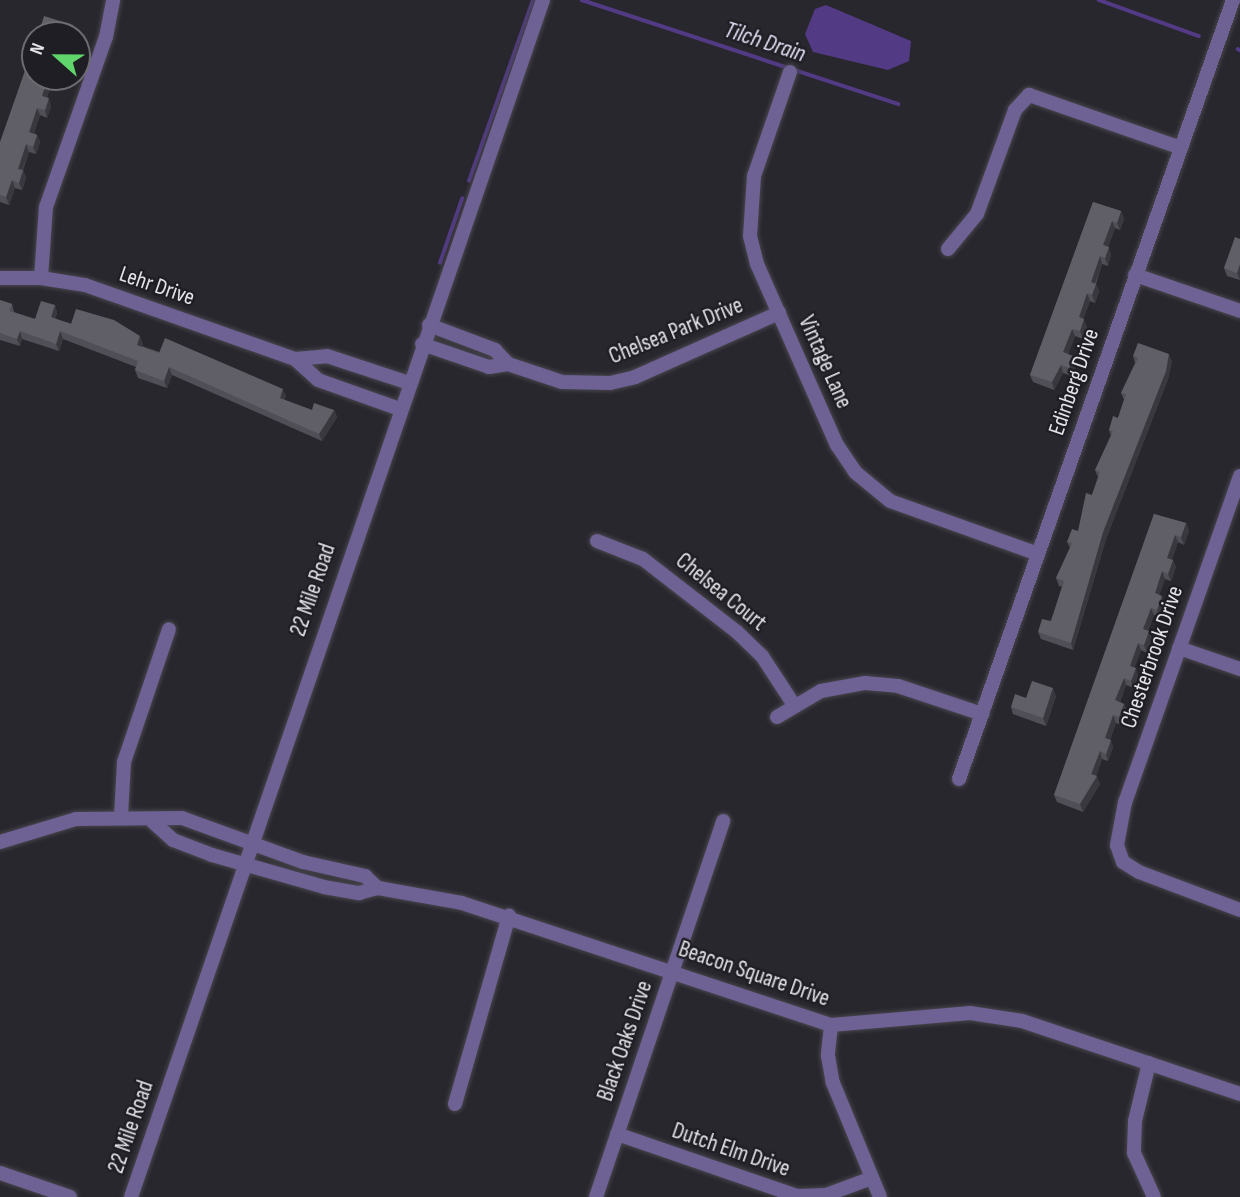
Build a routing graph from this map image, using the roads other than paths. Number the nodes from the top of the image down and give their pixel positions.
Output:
1 (113, 0) edge
2 (544, 0) edge
3 (1233, 0) edge
4 (790, 72) dead end
5 (1181, 148) junction
6 (948, 249) dead end
7 (1135, 275) junction
8 (0, 278) edge
9 (41, 278) junction
10 (1240, 311) edge
11 (779, 313) junction
12 (429, 325) junction
13 (422, 344) junction
14 (295, 359) junction
15 (508, 364) junction
16 (409, 383) junction
17 (400, 409) junction
18 (1239, 485) edge
19 (597, 541) dead end
20 (1038, 554) junction
21 (169, 629) dead end
22 (1179, 648) junction
23 (1240, 669) edge
24 (794, 705) junction
25 (982, 714) junction
26 (777, 717) dead end
27 (959, 779) dead end
28 (121, 817) junction
29 (153, 821) junction
30 (723, 821) dead end
31 (0, 842) edge
32 (250, 842) junction
33 (243, 864) junction
34 (377, 888) junction
35 (1240, 910) edge
36 (509, 916) junction
37 (674, 971) junction
38 (831, 1025) junction
39 (1149, 1063) junction
40 (1240, 1094) edge
41 (455, 1104) dead end
42 (617, 1134) junction
43 (0, 1172) edge
44 (872, 1178) junction
45 (70, 1197) edge
46 (131, 1197) edge
47 (596, 1197) edge
48 (880, 1197) edge
49 (1154, 1197) edge

1 - 9 street
2 - 12 street, 22 Mile Road
3 - 5 street, Edinberg Drive
4 - 11 street, Vintage Lane
5 - 6 street
5 - 7 street, Edinberg Drive
7 - 10 street
7 - 20 street, Edinberg Drive
8 - 9 street, Lehr Drive
9 - 14 street, Lehr Drive
11 - 15 street, Chelsea Park Drive
11 - 20 street, Vintage Lane
12 - 13 street, 22 Mile Road
12 - 15 street, Chelsea Park Drive
13 - 15 street, Chelsea Park Drive
13 - 16 street, 22 Mile Road
14 - 16 street, Lehr Drive
14 - 17 street, Lehr Drive
16 - 17 street, 22 Mile Road
17 - 32 street, 22 Mile Road
18 - 22 street, Chesterbrook Drive
19 - 24 street, Chelsea Court
20 - 25 street, Edinberg Drive
21 - 28 street
22 - 23 street
22 - 35 street, Chesterbrook Drive
24 - 25 street
24 - 26 street
25 - 27 street, Edinberg Drive
28 - 29 street, Beacon Square Drive
28 - 31 street, Beacon Square Drive
29 - 32 street, Beacon Square Drive
29 - 33 street, Beacon Square Drive
30 - 37 street, Black Oaks Drive
32 - 33 street, 22 Mile Road
32 - 34 street, Beacon Square Drive
33 - 34 street, Beacon Square Drive
33 - 46 street, 22 Mile Road
34 - 36 street, Beacon Square Drive
36 - 37 street, Beacon Square Drive
36 - 41 street
37 - 38 street, Beacon Square Drive
37 - 42 street, Black Oaks Drive
38 - 39 street, Beacon Square Drive
38 - 44 street
39 - 40 street, Beacon Square Drive
39 - 49 street
42 - 44 street, Dutch Elm Drive
42 - 47 street, Black Oaks Drive
43 - 45 street
44 - 48 street

